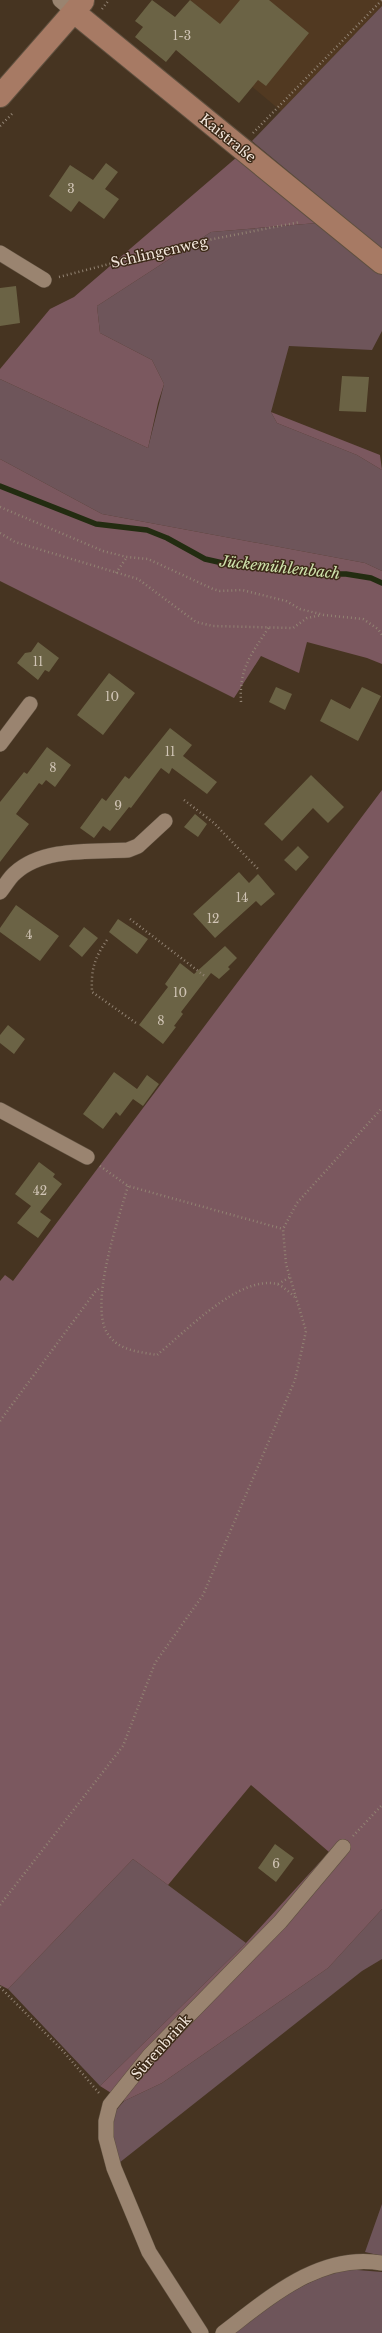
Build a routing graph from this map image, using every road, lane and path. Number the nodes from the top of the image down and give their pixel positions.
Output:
1 (382, 0) edge
2 (73, 4) edge
3 (0, 96) edge
4 (239, 147) junction
5 (326, 217) junction
6 (0, 253) edge
7 (382, 263) edge
8 (44, 280) joint
9 (0, 507) edge
10 (0, 533) edge
11 (127, 557) junction
12 (116, 573) junction
13 (324, 615) junction
14 (270, 626) junction
15 (382, 635) edge
16 (241, 702) dead end
17 (30, 704) dead end
18 (0, 744) edge
19 (184, 800) dead end
20 (165, 821) dead end
21 (258, 869) dead end
22 (0, 892) edge
23 (130, 918) dead end
24 (107, 940) dead end
25 (206, 977) dead end
26 (136, 1023) dead end
27 (382, 1108) edge
28 (0, 1110) edge
29 (88, 1157) joint
30 (128, 1186) junction
31 (283, 1229) junction
32 (290, 1277) junction
33 (278, 1284) junction
34 (101, 1287) junction
35 (295, 1297) junction
36 (0, 1421) edge
37 (382, 1805) edge
38 (343, 1847) joint
39 (0, 1905) edge
40 (0, 1986) edge
41 (110, 2105) junction
42 (382, 2263) edge
43 (201, 2333) edge
44 (223, 2333) edge

1 - 4 path
2 - 3 street
2 - 4 street, Kaistraße
4 - 5 street, Kaistraße
5 - 7 street, Kaistraße
5 - 8 path, Schlingenweg
6 - 8 street
9 - 11 path
10 - 12 path
11 - 12 path
11 - 13 path
12 - 14 path
13 - 14 path
13 - 15 path
14 - 16 path
17 - 18 street
19 - 21 path
20 - 22 street
23 - 25 path
24 - 26 path
27 - 31 path
28 - 29 street
29 - 30 path
30 - 31 path
30 - 34 path
31 - 32 path
32 - 33 path
32 - 35 path
33 - 34 path
33 - 35 path
34 - 36 path
35 - 39 path
37 - 38 path
38 - 41 street, Sürenbrink
40 - 41 path
41 - 43 street, Sürenbrink
42 - 44 street

